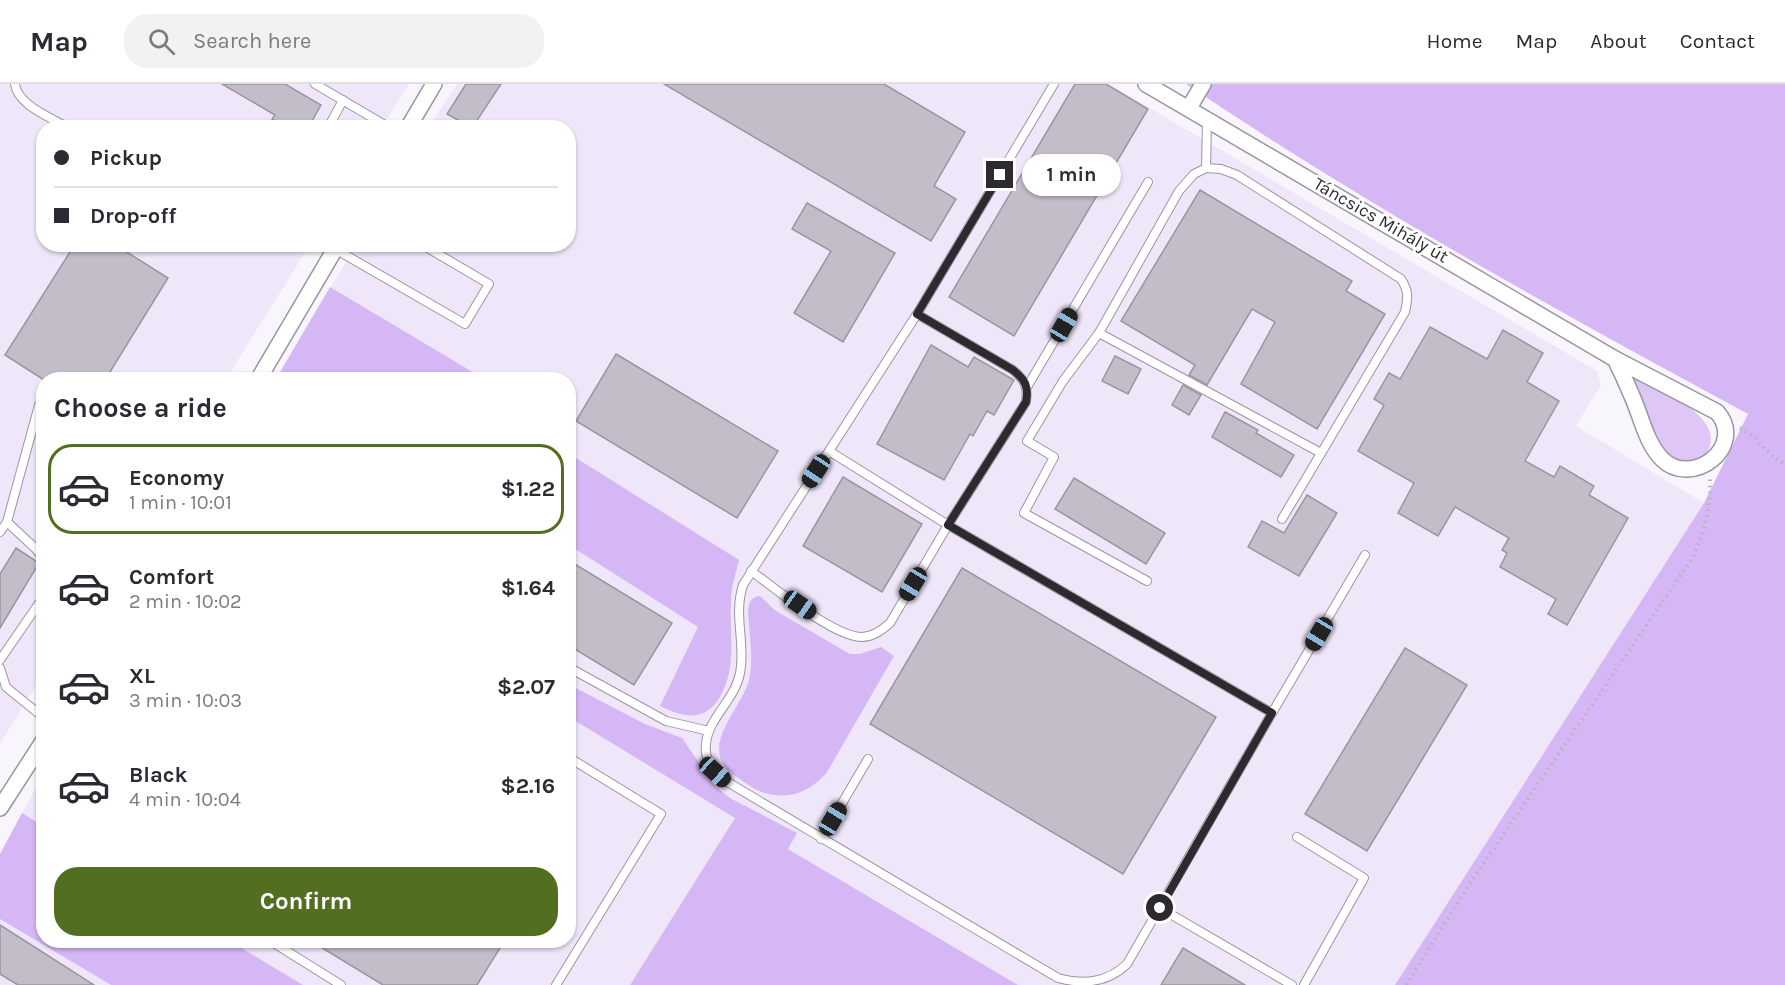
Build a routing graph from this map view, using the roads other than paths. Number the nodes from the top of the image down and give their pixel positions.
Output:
1 (15, 84) edge
2 (315, 84) edge
3 (434, 84) edge
4 (1054, 84) edge
5 (1146, 84) edge
6 (1203, 84) edge
7 (343, 100) junction
8 (1189, 108) junction
9 (1207, 118) junction
10 (55, 120) edge
11 (332, 120) edge
12 (377, 120) edge
13 (413, 120) edge
14 (1206, 168) junction
15 (1148, 182) dead end
16 (334, 252) edge
17 (345, 252) edge
18 (435, 252) edge
19 (917, 314) junction
20 (1099, 333) junction
21 (1615, 359) junction
22 (263, 372) edge
23 (1027, 387) junction
24 (36, 416) edge
25 (829, 451) junction
26 (1321, 453) junction
27 (1282, 519) dead end
28 (7, 522) junction
29 (948, 525) junction
30 (0, 532) edge
31 (36, 549) edge
32 (1365, 555) dead end
33 (751, 571) junction
34 (1147, 581) dead end
35 (36, 608) edge
36 (0, 660) edge
37 (0, 668) edge
38 (576, 671) edge
39 (36, 711) edge
40 (1272, 713) junction
41 (709, 731) junction
42 (36, 752) edge
43 (868, 759) dead end
44 (576, 762) edge
45 (0, 808) edge
46 (1297, 837) dead end
47 (821, 839) junction
48 (1160, 908) junction
49 (282, 948) edge
50 (341, 985) edge
51 (556, 985) edge
52 (1292, 985) edge
53 (1304, 985) edge

1 - 10 lane
2 - 7 lane
3 - 13 street
4 - 19 lane
5 - 8 street, Táncsics Mihály út
6 - 8 street
7 - 11 lane
7 - 12 lane
8 - 9 street, Táncsics Mihály út
9 - 14 lane
9 - 21 street, Táncsics Mihály út
14 - 20 lane
14 - 26 lane
15 - 23 lane
16 - 22 street
17 - 18 lane
19 - 23 lane
19 - 25 lane
20 - 26 lane
20 - 34 lane
21 - 21 street, Táncsics Mihály út
23 - 29 lane
24 - 28 lane
25 - 29 lane
25 - 33 lane
26 - 27 lane
28 - 30 lane
28 - 31 lane
29 - 33 lane
29 - 40 lane
32 - 40 lane
33 - 41 lane
35 - 36 lane
37 - 39 lane
38 - 41 lane
40 - 48 lane
41 - 47 lane
42 - 45 street
43 - 47 lane
44 - 51 lane
46 - 53 lane
47 - 48 lane
48 - 52 lane
49 - 50 lane

